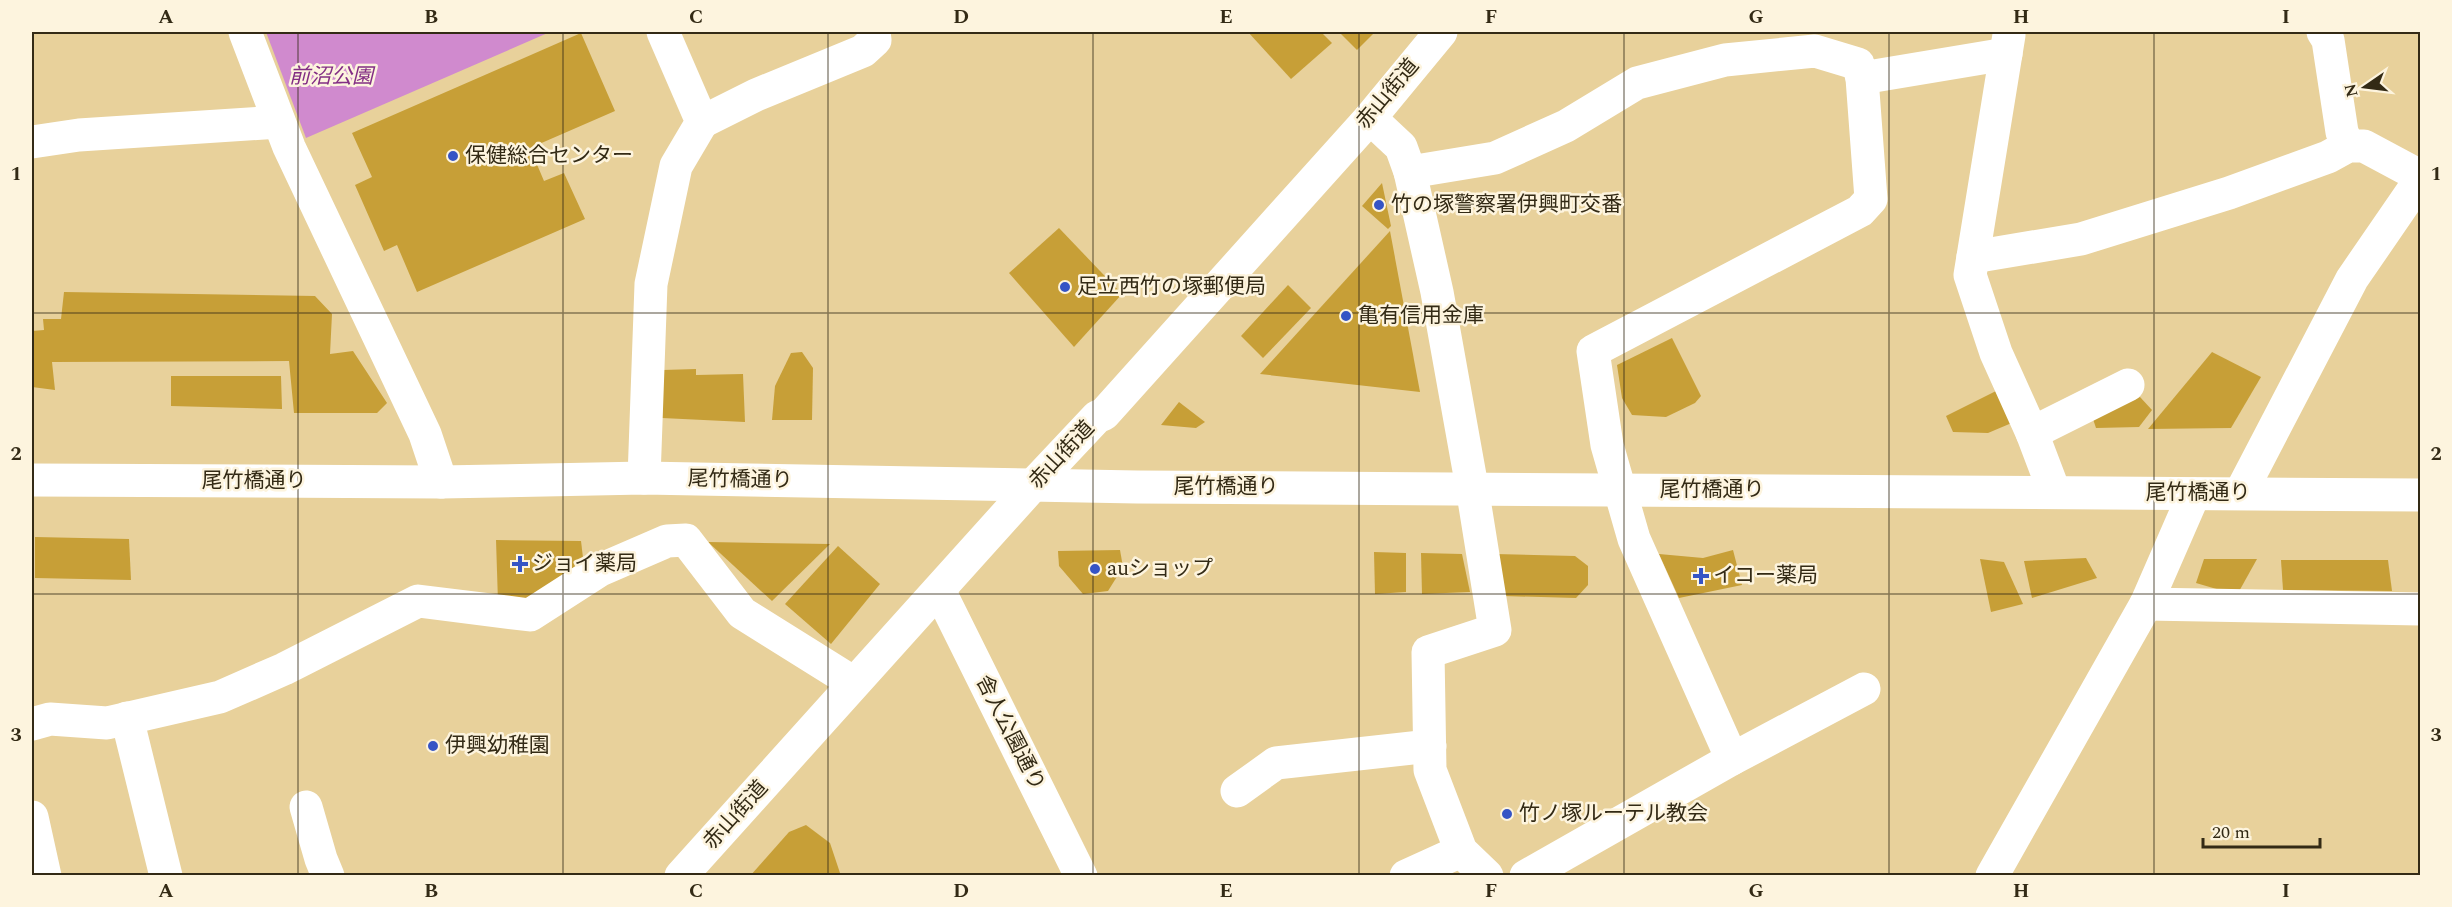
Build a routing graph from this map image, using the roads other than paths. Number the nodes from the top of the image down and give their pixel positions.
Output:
1 (246, 32) edge
2 (663, 32) edge
3 (874, 32) edge
4 (1439, 32) edge
5 (2323, 32) edge
6 (2008, 43) edge
7 (1862, 78) junction
8 (1370, 118) junction
9 (279, 122) junction
10 (702, 122) junction
11 (32, 142) edge
12 (2348, 146) junction
13 (1410, 172) junction
14 (2421, 178) edge
15 (1972, 257) junction
16 (2128, 385) dead end
17 (2032, 433) junction
18 (644, 478) junction
19 (32, 480) edge
20 (441, 482) junction
21 (1033, 485) junction
22 (1472, 488) junction
23 (1619, 490) junction
24 (2054, 491) junction
25 (2241, 492) junction
26 (2194, 494) junction
27 (2421, 495) edge
28 (939, 590) junction
29 (2146, 604) junction
30 (2421, 609) edge
31 (854, 683) junction
32 (1864, 689) dead end
33 (127, 718) junction
34 (32, 724) edge
35 (1430, 746) junction
36 (1732, 759) junction
37 (1237, 791) dead end
38 (306, 807) dead end
39 (32, 818) edge
40 (1461, 851) junction
41 (45, 876) edge
42 (166, 876) edge
43 (328, 876) edge
44 (681, 876) edge
45 (1082, 876) edge
46 (1406, 876) edge
47 (1487, 876) edge
48 (1526, 876) edge
49 (1992, 876) edge

1 - 9 street
2 - 10 street
3 - 10 street
4 - 8 street, 赤山街道
5 - 12 street
6 - 7 street
6 - 15 street
7 - 13 street
7 - 23 street
8 - 13 street
8 - 21 street, 赤山街道
9 - 11 street
9 - 20 street
10 - 18 street
12 - 14 street
12 - 15 street
13 - 22 street
14 - 25 street
15 - 17 street
16 - 17 street
17 - 24 street
18 - 20 street, 尾竹橋通り
18 - 21 street, 尾竹橋通り
19 - 20 street, 尾竹橋通り
21 - 22 street, 尾竹橋通り
21 - 28 street, 赤山街道
22 - 23 street, 尾竹橋通り
22 - 35 street
23 - 24 street, 尾竹橋通り
23 - 36 street
24 - 26 street, 尾竹橋通り
25 - 26 street, 尾竹橋通り
25 - 27 street, 尾竹橋通り
26 - 29 street
28 - 31 street, 赤山街道
28 - 45 street, 舎人公園通り
29 - 30 street
29 - 49 street
31 - 33 street
31 - 44 street, 赤山街道
32 - 36 street
33 - 34 street
33 - 42 street
35 - 37 street
35 - 40 street
36 - 48 street
38 - 43 street
39 - 41 street
40 - 46 street
40 - 47 street

